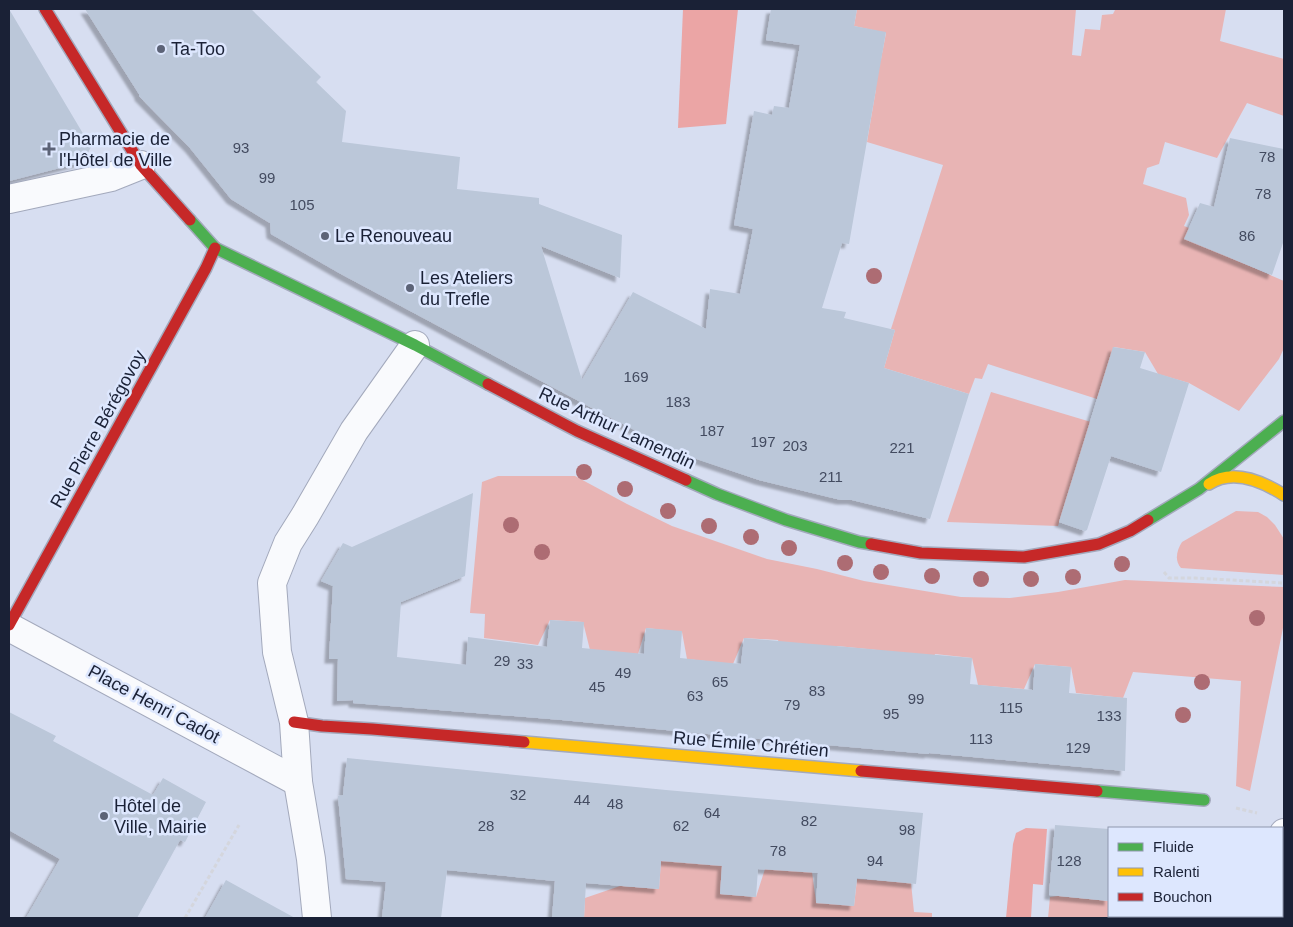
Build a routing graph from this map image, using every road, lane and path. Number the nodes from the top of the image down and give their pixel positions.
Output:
1 (45, 9) edge
2 (141, 165) junction
3 (9, 199) edge
4 (216, 248) junction
5 (414, 345) junction
6 (1284, 421) edge
7 (1199, 489) junction
8 (1284, 495) edge
9 (1164, 572) dead end
10 (1284, 583) edge
11 (9, 626) edge
12 (294, 722) junction
13 (298, 782) junction
14 (1204, 800) joint
15 (1258, 813) dead end
16 (239, 825) dead end
17 (1284, 833) edge
18 (1283, 854) edge
19 (185, 918) edge
20 (317, 918) edge

1 - 2 street, Rue Arthur Lamendin
2 - 3 street
2 - 4 street, Rue Arthur Lamendin
4 - 5 street, Rue Arthur Lamendin
4 - 11 street, Rue Pierre Bérégovoy
5 - 7 street, Rue Arthur Lamendin
5 - 12 street
6 - 7 street, Rue Arthur Lamendin
7 - 8 street
9 - 10 path
11 - 13 street, Place Henri Cadot
12 - 13 street
12 - 14 street, Rue Émile Chrétien
13 - 20 street
14 - 15 path
16 - 19 path
17 - 18 street

